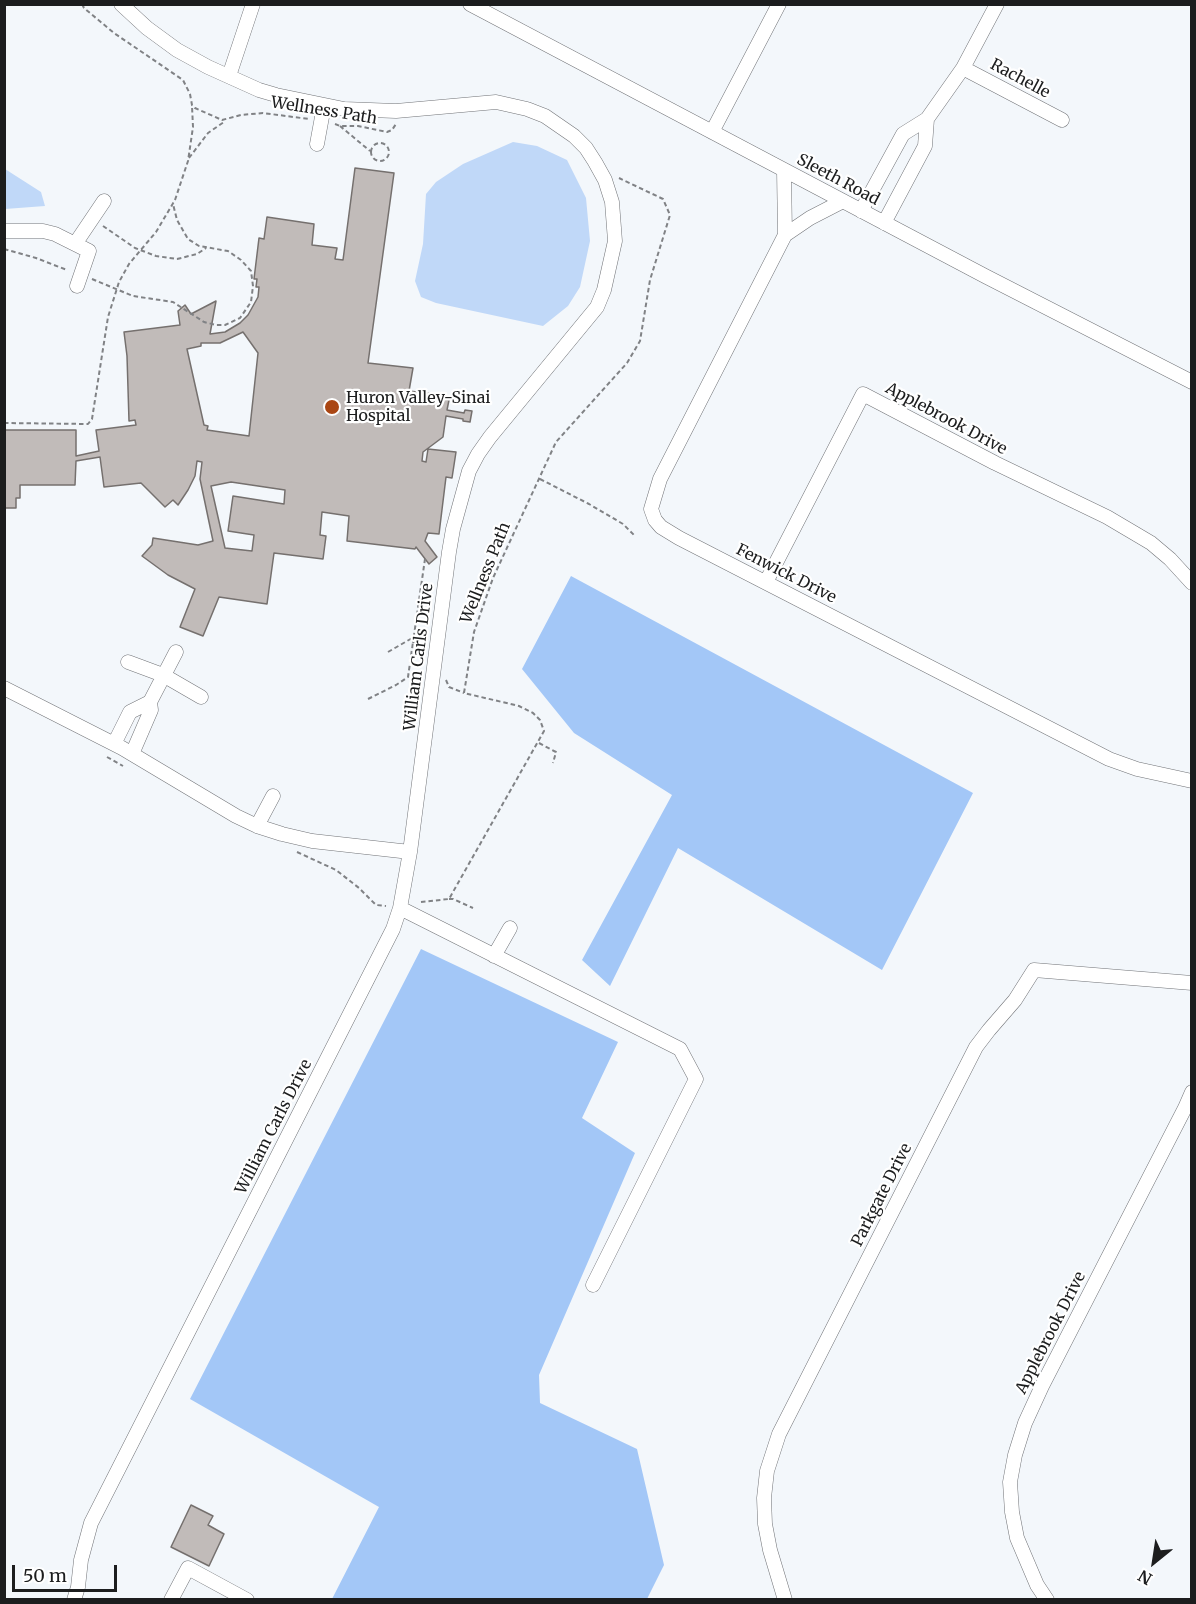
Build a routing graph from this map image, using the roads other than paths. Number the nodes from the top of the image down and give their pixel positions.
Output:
1 (121, 4) edge
2 (253, 4) edge
3 (470, 4) edge
4 (780, 4) edge
5 (997, 4) edge
6 (963, 68) junction
7 (230, 76) junction
8 (323, 113) junction
9 (927, 119) junction
10 (1062, 120) dead end
11 (712, 132) junction
12 (317, 144) dead end
13 (783, 170) junction
14 (104, 201) dead end
15 (843, 201) junction
16 (861, 211) junction
17 (884, 223) junction
18 (4, 231) edge
19 (785, 236) junction
20 (82, 247) junction
21 (75, 279) road end
22 (1191, 382) edge
23 (766, 582) junction
24 (1191, 583) edge
25 (176, 652) dead end
26 (128, 662) dead end
27 (164, 675) junction
28 (4, 688) edge
29 (201, 698) dead end
30 (150, 702) junction
31 (114, 744) junction
32 (132, 754) junction
33 (1191, 781) edge
34 (273, 796) dead end
35 (257, 826) junction
36 (410, 852) junction
37 (400, 907) junction
38 (510, 928) dead end
39 (494, 956) junction
40 (1191, 983) edge
41 (1191, 1092) edge
42 (593, 1285) dead end
43 (74, 1599) edge
44 (171, 1599) edge
45 (247, 1599) edge
46 (785, 1599) edge
47 (1047, 1599) edge

1 - 7 street, William Carls Drive
2 - 7 street
3 - 11 street, Sleeth Road
4 - 11 street
5 - 6 street
6 - 9 street
6 - 10 street, Rachelle
7 - 8 street, William Carls Drive
8 - 12 street
8 - 36 street, William Carls Drive
9 - 16 street
9 - 17 street
11 - 13 street, Sleeth Road
13 - 15 street, Sleeth Road
13 - 19 street, Fenwick Drive
14 - 20 street
15 - 16 street, Sleeth Road
15 - 19 street, Fenwick Drive
16 - 17 street, Sleeth Road
17 - 22 street, Sleeth Road
18 - 20 street
19 - 23 street, Fenwick Drive
20 - 21 street
23 - 24 street, Applebrook Drive
23 - 33 street, Fenwick Drive
25 - 27 street
26 - 27 street
27 - 29 street
27 - 30 street
28 - 31 street
30 - 31 street
30 - 32 street
31 - 32 street
32 - 35 street
34 - 35 street
35 - 36 street
36 - 37 street, William Carls Drive
37 - 39 street
37 - 43 street, William Carls Drive
38 - 39 street
39 - 42 street
40 - 46 street, Parkgate Drive
41 - 47 street, Applebrook Drive
44 - 45 street

